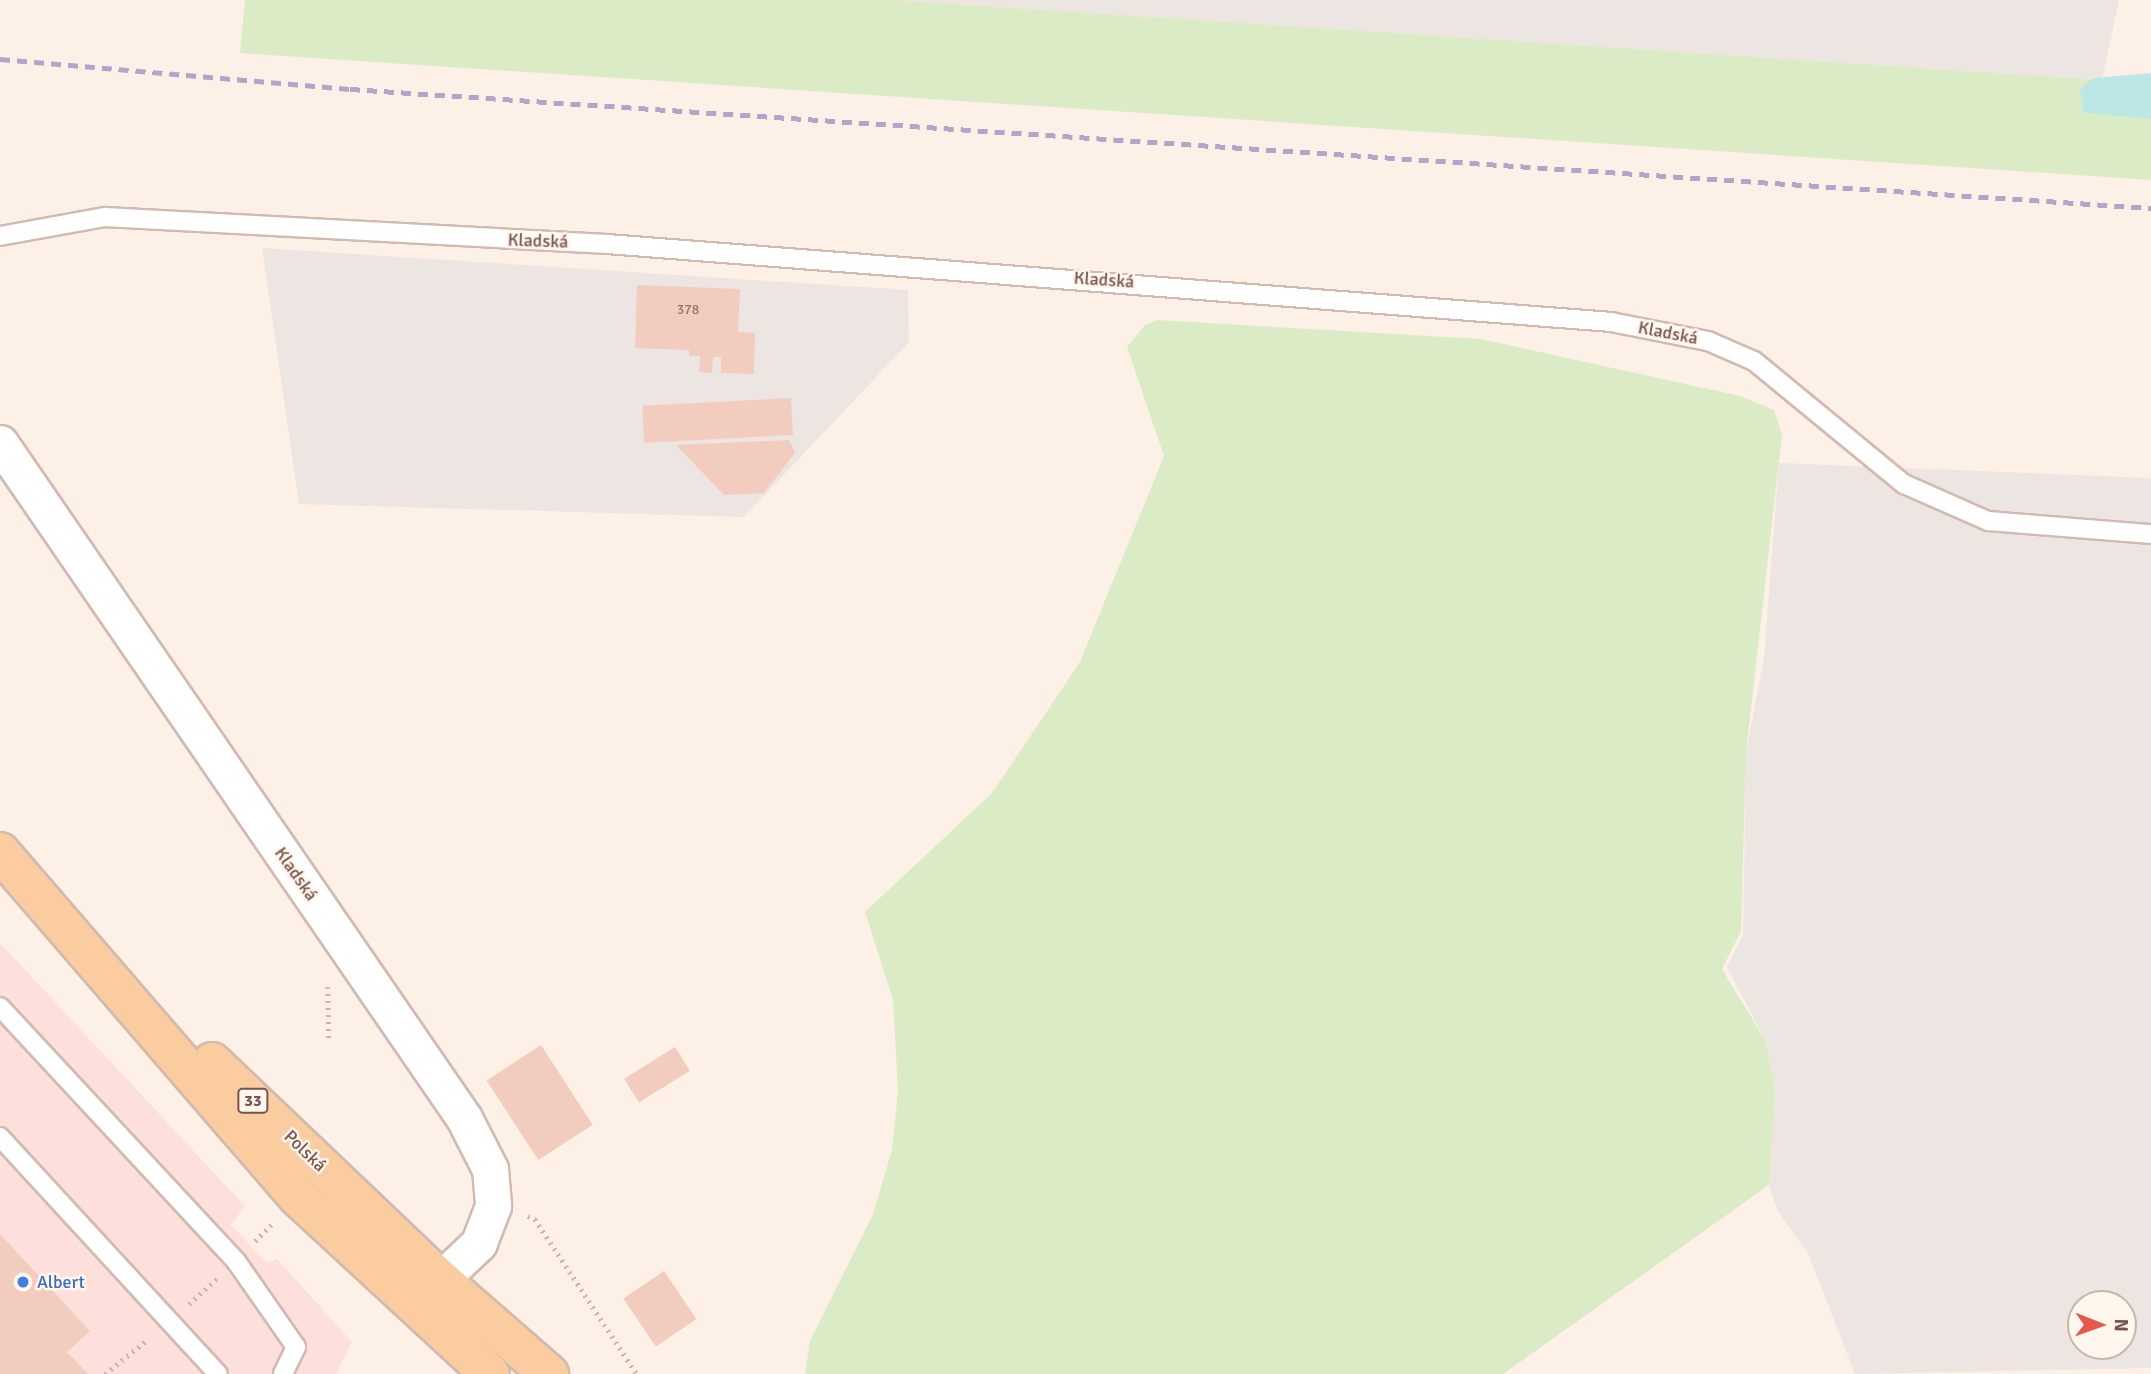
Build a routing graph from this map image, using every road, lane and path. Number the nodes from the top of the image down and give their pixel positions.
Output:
1 (0, 236) edge
2 (0, 443) edge
3 (2151, 534) edge
4 (0, 852) edge
5 (66, 923) junction
6 (0, 1007) edge
7 (0, 1137) edge
8 (493, 1206) junction
9 (278, 1217) dead end
10 (236, 1261) junction
11 (440, 1279) junction
12 (412, 1307) junction
13 (172, 1320) junction
14 (105, 1374) edge
15 (218, 1374) edge
16 (283, 1374) edge
17 (490, 1374) edge
18 (549, 1374) edge
19 (637, 1374) edge

1 - 3 lane, Kladská
2 - 8 street, Kladská
4 - 5 main road, Polská / 33
5 - 11 main road, Polská / 33
5 - 12 main road, Polská / 33
6 - 10 lane
7 - 13 lane
8 - 11 street, Kladská
8 - 19 path
9 - 10 path
10 - 13 path
10 - 16 lane
11 - 12 street, Kladská
11 - 18 main road, Polská / 33
12 - 17 main road, Polská / 33
13 - 14 path
13 - 15 lane

